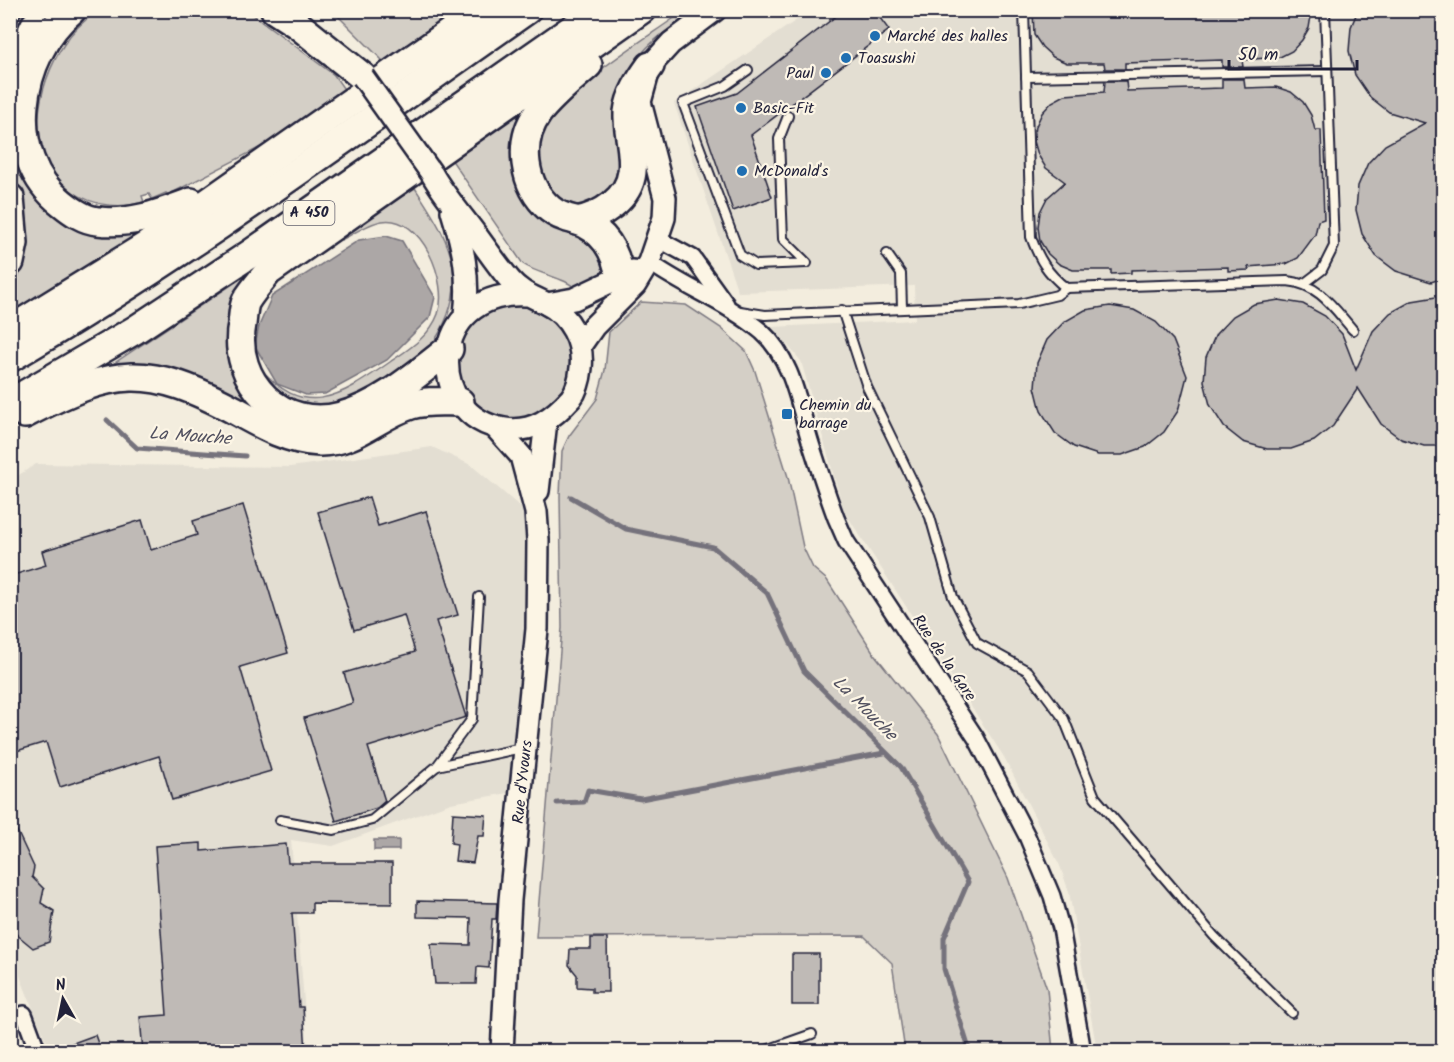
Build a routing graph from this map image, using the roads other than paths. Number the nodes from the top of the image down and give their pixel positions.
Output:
1 (18, 10) edge
2 (47, 10) edge
3 (72, 10) edge
4 (275, 10) edge
5 (290, 10) edge
6 (482, 10) edge
7 (527, 10) edge
8 (599, 10) edge
9 (641, 10) edge
10 (656, 10) edge
11 (715, 10) edge
12 (1024, 10) edge
13 (1326, 10) edge
14 (303, 17) edge
15 (10, 21) edge
16 (650, 66) junction
17 (748, 70) dead end
18 (1327, 71) junction
19 (10, 76) edge
20 (363, 77) junction
21 (1026, 77) junction
22 (788, 116) dead end
23 (218, 193) junction
24 (10, 198) edge
25 (451, 205) junction
26 (577, 221) junction
27 (658, 239) junction
28 (887, 254) dead end
29 (10, 262) edge
30 (649, 262) junction
31 (1305, 283) junction
32 (1066, 288) junction
33 (619, 289) junction
34 (525, 295) junction
35 (547, 304) junction
36 (902, 308) junction
37 (730, 309) junction
38 (842, 310) junction
39 (465, 314) junction
40 (10, 330) edge
41 (1353, 330) dead end
42 (580, 346) junction
43 (449, 349) junction
44 (10, 358) edge
45 (460, 402) junction
46 (10, 403) edge
47 (10, 421) edge
48 (546, 421) junction
49 (496, 428) junction
50 (536, 512) junction
51 (479, 597) dead end
52 (526, 747) junction
53 (437, 766) junction
54 (280, 820) dead end
55 (1292, 1013) dead end
56 (24, 1014) dead end
57 (812, 1034) dead end
58 (38, 1052) edge
59 (502, 1052) edge
60 (761, 1052) edge
61 (1083, 1052) edge

1 - 15 lane
2 - 19 highway
3 - 23 highway
4 - 20 highway
5 - 14 main road
6 - 23 highway
7 - 44 highway, A 450
8 - 46 highway, A 450
9 - 43 highway
10 - 26 highway
11 - 16 main road
12 - 21 lane
13 - 18 lane
14 - 20 main road
16 - 26 highway
16 - 27 main road
17 - 22 lane
18 - 21 lane
18 - 31 lane
20 - 25 main road, bridge
21 - 32 lane
23 - 40 highway
24 - 29 highway
25 - 34 main road
25 - 39 main road
26 - 33 highway
27 - 30 main road
27 - 37 street, Rue de la Gare
28 - 36 lane
30 - 33 main road
30 - 37 street, Rue de la Gare
31 - 32 lane
31 - 41 lane
32 - 36 lane
33 - 35 main road
33 - 42 main road
34 - 35 main road
34 - 39 main road
35 - 42 main road
36 - 38 lane
37 - 38 lane
37 - 61 street, Rue de la Gare
38 - 55 lane
39 - 43 main road
42 - 48 main road
43 - 45 main road
45 - 47 highway
45 - 49 main road
48 - 49 main road
48 - 50 main road
49 - 50 main road
50 - 52 main road, Rue d'Yvours
51 - 53 lane
52 - 53 lane
52 - 59 main road, Rue d'Yvours
53 - 54 lane
56 - 58 street
57 - 60 lane

